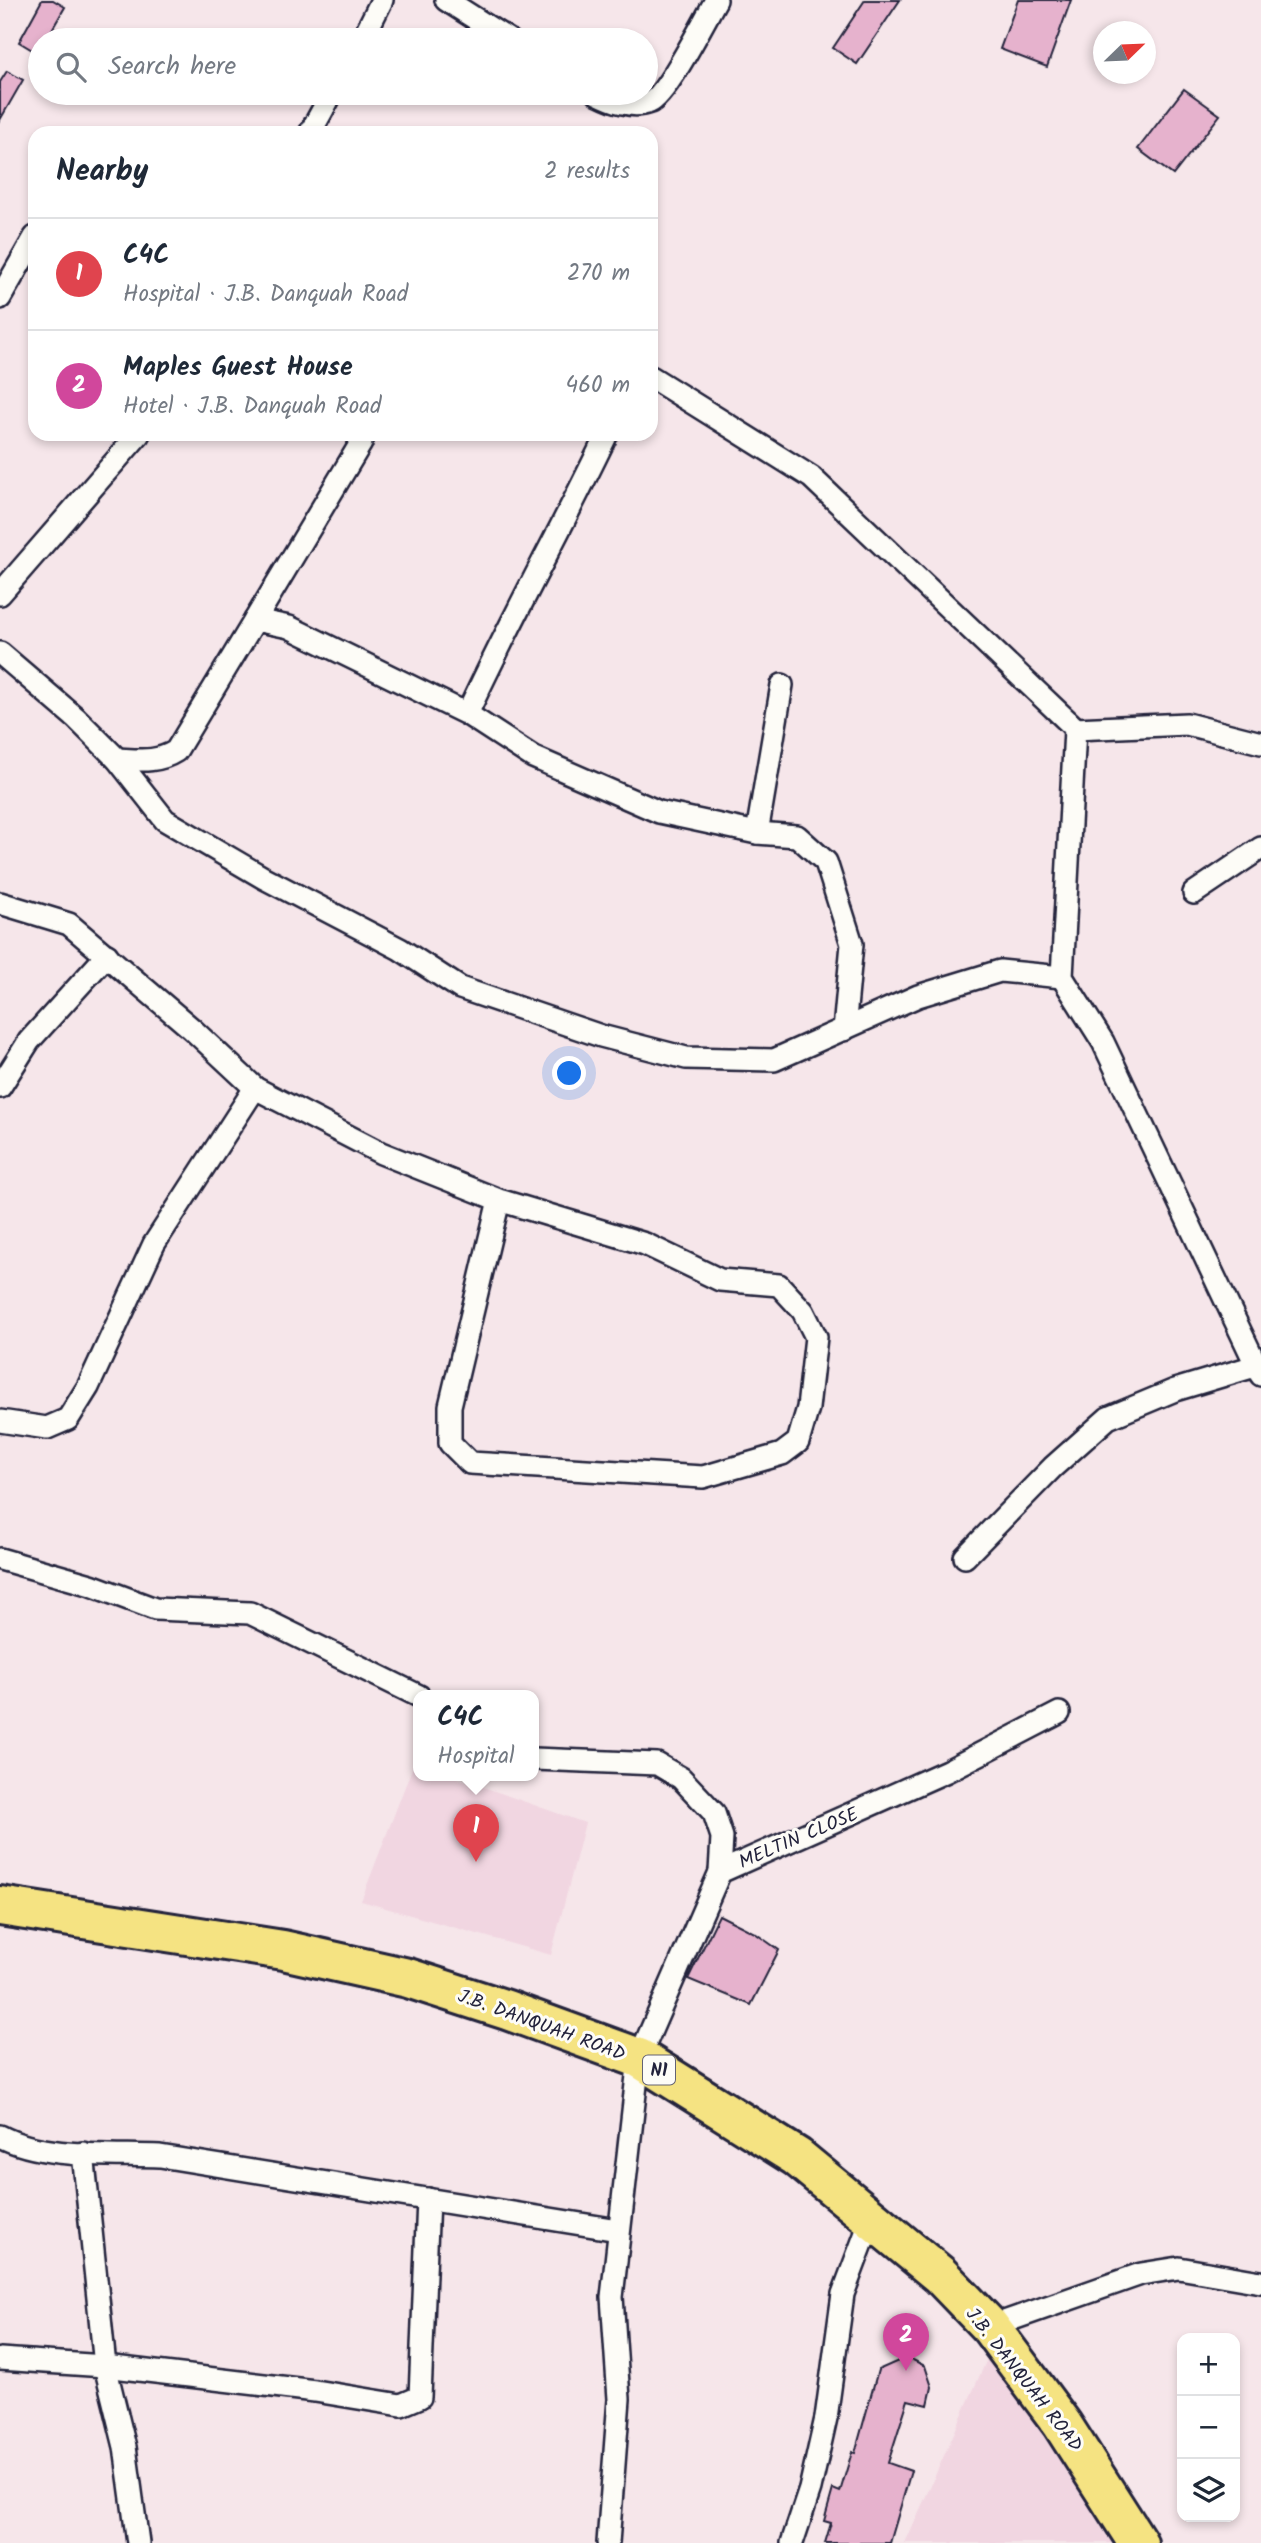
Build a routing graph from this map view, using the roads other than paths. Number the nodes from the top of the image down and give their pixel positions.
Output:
1 (382, 0) edge
2 (446, 0) edge
3 (716, 0) edge
4 (368, 28) edge
5 (490, 28) edge
6 (658, 96) edge
7 (325, 105) edge
8 (314, 126) edge
9 (28, 249) edge
10 (0, 298) edge
11 (658, 381) edge
12 (133, 441) edge
13 (604, 441) edge
14 (361, 443) dead end
15 (0, 594) edge
16 (255, 620) junction
17 (0, 653) edge
18 (782, 685) dead end
19 (467, 714) junction
20 (1076, 729) junction
21 (1261, 743) edge
22 (117, 760) junction
23 (757, 833) junction
24 (1261, 848) edge
25 (1194, 893) dead end
26 (0, 904) edge
27 (107, 955) junction
28 (1062, 977) junction
29 (844, 1030) junction
30 (0, 1087) edge
31 (255, 1088) junction
32 (499, 1200) junction
33 (1258, 1371) edge
34 (0, 1421) edge
35 (965, 1558) dead end
36 (0, 1559) edge
37 (413, 1693) edge
38 (1059, 1713) dead end
39 (539, 1759) edge
40 (720, 1872) junction
41 (0, 1906) edge
42 (639, 2058) junction
43 (0, 2136) edge
44 (83, 2153) junction
45 (428, 2199) junction
46 (872, 2217) junction
47 (618, 2230) junction
48 (1261, 2282) edge
49 (990, 2327) junction
50 (0, 2359) edge
51 (105, 2366) junction
52 (138, 2543) edge
53 (608, 2543) edge
54 (792, 2543) edge
55 (1138, 2543) edge

1 - 4 street
2 - 5 street
3 - 6 street
7 - 8 street
9 - 10 street
11 - 20 street
12 - 15 street
13 - 19 street
14 - 16 street
16 - 19 street
16 - 22 street
17 - 22 street
18 - 23 street
19 - 23 street
20 - 21 street
20 - 28 street
22 - 29 street
23 - 29 street
24 - 25 street
26 - 27 street
27 - 30 street
27 - 31 street
28 - 29 street
28 - 33 street
31 - 32 street
31 - 34 street
32 - 32 street
33 - 35 street
36 - 37 street
38 - 40 street, MELTIN CLOSE
39 - 40 street
40 - 42 street, MELTIN CLOSE
41 - 42 highway, J.B. DANQUAH ROAD / N1
42 - 46 highway, J.B. DANQUAH ROAD / N1
42 - 47 street, MELTIN CLOSE
43 - 44 street
44 - 45 street
44 - 51 street
45 - 47 street
45 - 51 street
46 - 49 highway, J.B. DANQUAH ROAD / N1
46 - 54 street
47 - 53 street, MELTIN CLOSE
48 - 49 street
49 - 55 highway, J.B. DANQUAH ROAD / N1
50 - 51 street
51 - 52 street

